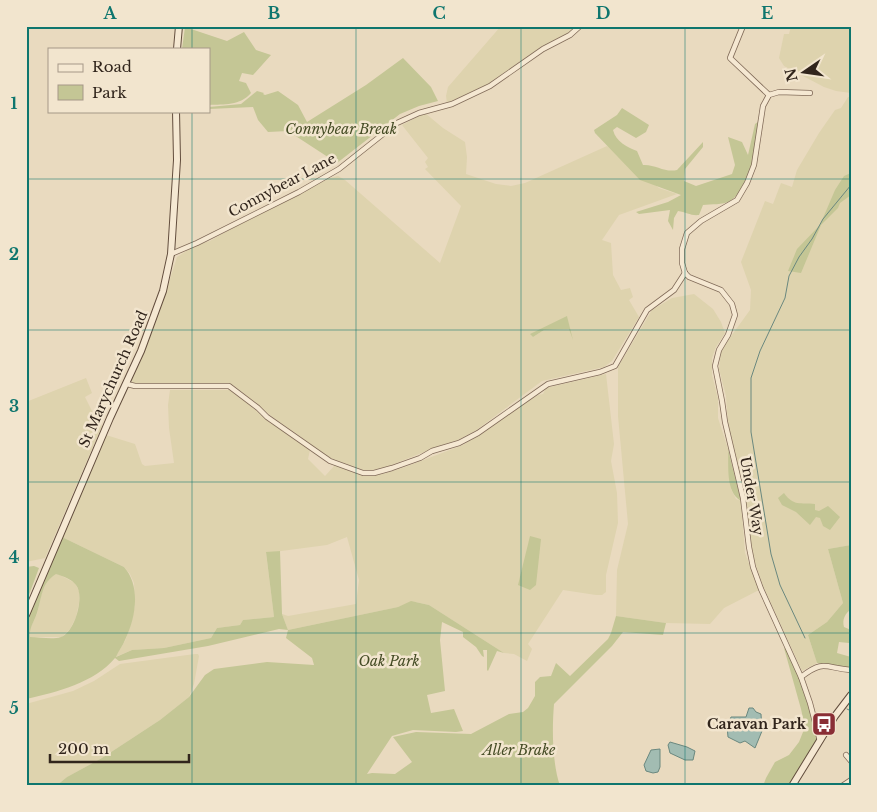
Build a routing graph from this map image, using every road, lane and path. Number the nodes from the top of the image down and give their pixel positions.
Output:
1 (179, 26) edge
2 (580, 26) edge
3 (743, 26) edge
4 (177, 48) edge
5 (810, 94) dead end
6 (769, 95) junction
7 (176, 112) edge
8 (172, 254) junction
9 (685, 273) junction
10 (127, 384) junction
11 (26, 615) edge
12 (851, 670) edge
13 (801, 677) junction
14 (851, 695) edge
15 (820, 743) junction
16 (846, 755) dead end
17 (851, 761) edge
18 (851, 780) edge
19 (792, 786) edge
20 (842, 786) edge

1 - 4 street
2 - 8 street, Connybear Lane
3 - 6 street
5 - 6 street
6 - 9 street
7 - 8 street, St Marychurch Road
8 - 10 street, St Marychurch Road
9 - 10 street
9 - 13 street, Under Way
10 - 11 street, St Marychurch Road
12 - 13 street
13 - 15 street, Under Way
14 - 15 street
15 - 19 street
16 - 17 street
18 - 20 street

